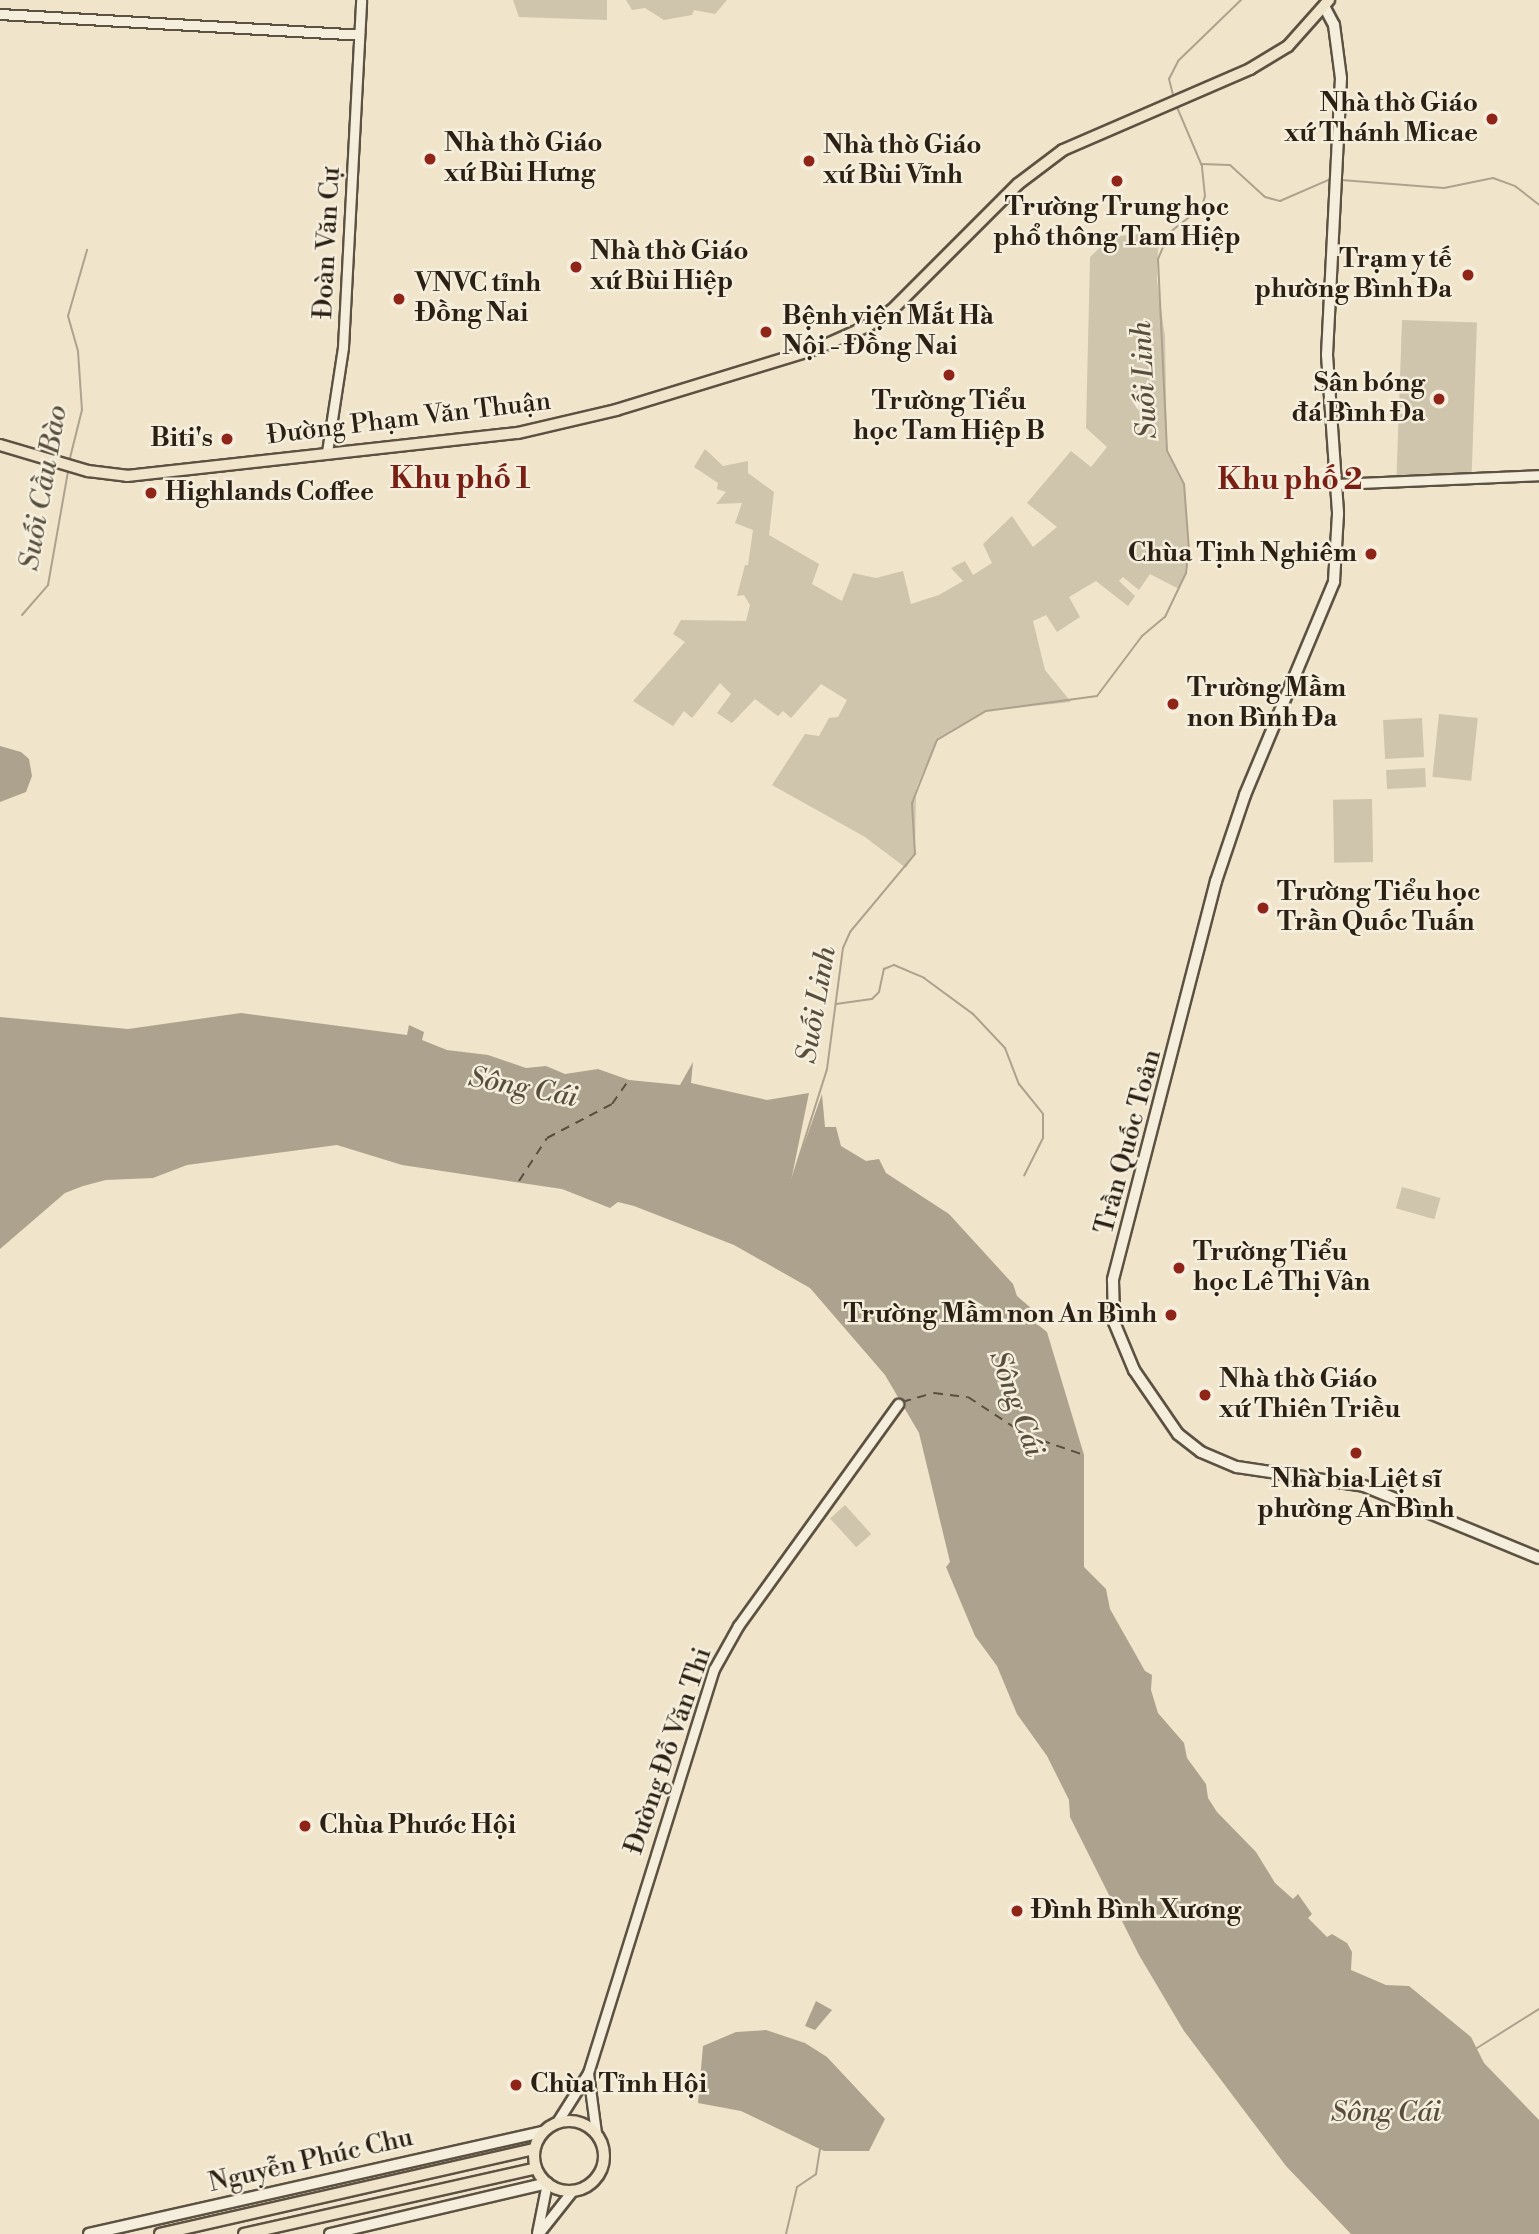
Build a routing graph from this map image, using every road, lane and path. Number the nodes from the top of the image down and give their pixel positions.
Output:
1 (361, 0) edge
2 (1327, 4) edge
3 (0, 15) edge
4 (359, 35) junction
5 (0, 445) edge
6 (327, 452) junction
7 (1539, 475) edge
8 (1335, 484) junction
9 (898, 1404) dead end
10 (1539, 1558) edge
11 (588, 2073) junction
12 (557, 2122) junction
13 (543, 2132) junction
14 (596, 2133) junction
15 (534, 2149) junction
16 (536, 2168) junction
17 (547, 2183) junction
18 (572, 2191) junction
19 (89, 2234) edge
20 (160, 2234) edge
21 (244, 2234) edge
22 (330, 2234) edge
23 (537, 2234) edge

1 - 4 street, Đoàn Văn Cự
2 - 6 main road, Đường Phạm Văn Thuận
2 - 8 main road, Trần Quốc Toản
3 - 4 street
4 - 6 street, Đoàn Văn Cự
5 - 6 main road, Đường Phạm Văn Thuận
7 - 8 street
8 - 10 main road, Trần Quốc Toản
9 - 11 street, Đường Đỗ Văn Thi
11 - 12 street, Đường Đỗ Văn Thi
11 - 14 street, Đường Đỗ Văn Thi
12 - 13 main road
12 - 14 main road
13 - 15 main road
13 - 19 main road, Nguyễn Phúc Chu
14 - 18 main road
15 - 16 main road
15 - 20 main road, Nguyễn Phúc Chu
16 - 17 main road
16 - 21 main road
17 - 18 main road
17 - 22 main road
17 - 23 street
18 - 23 street

